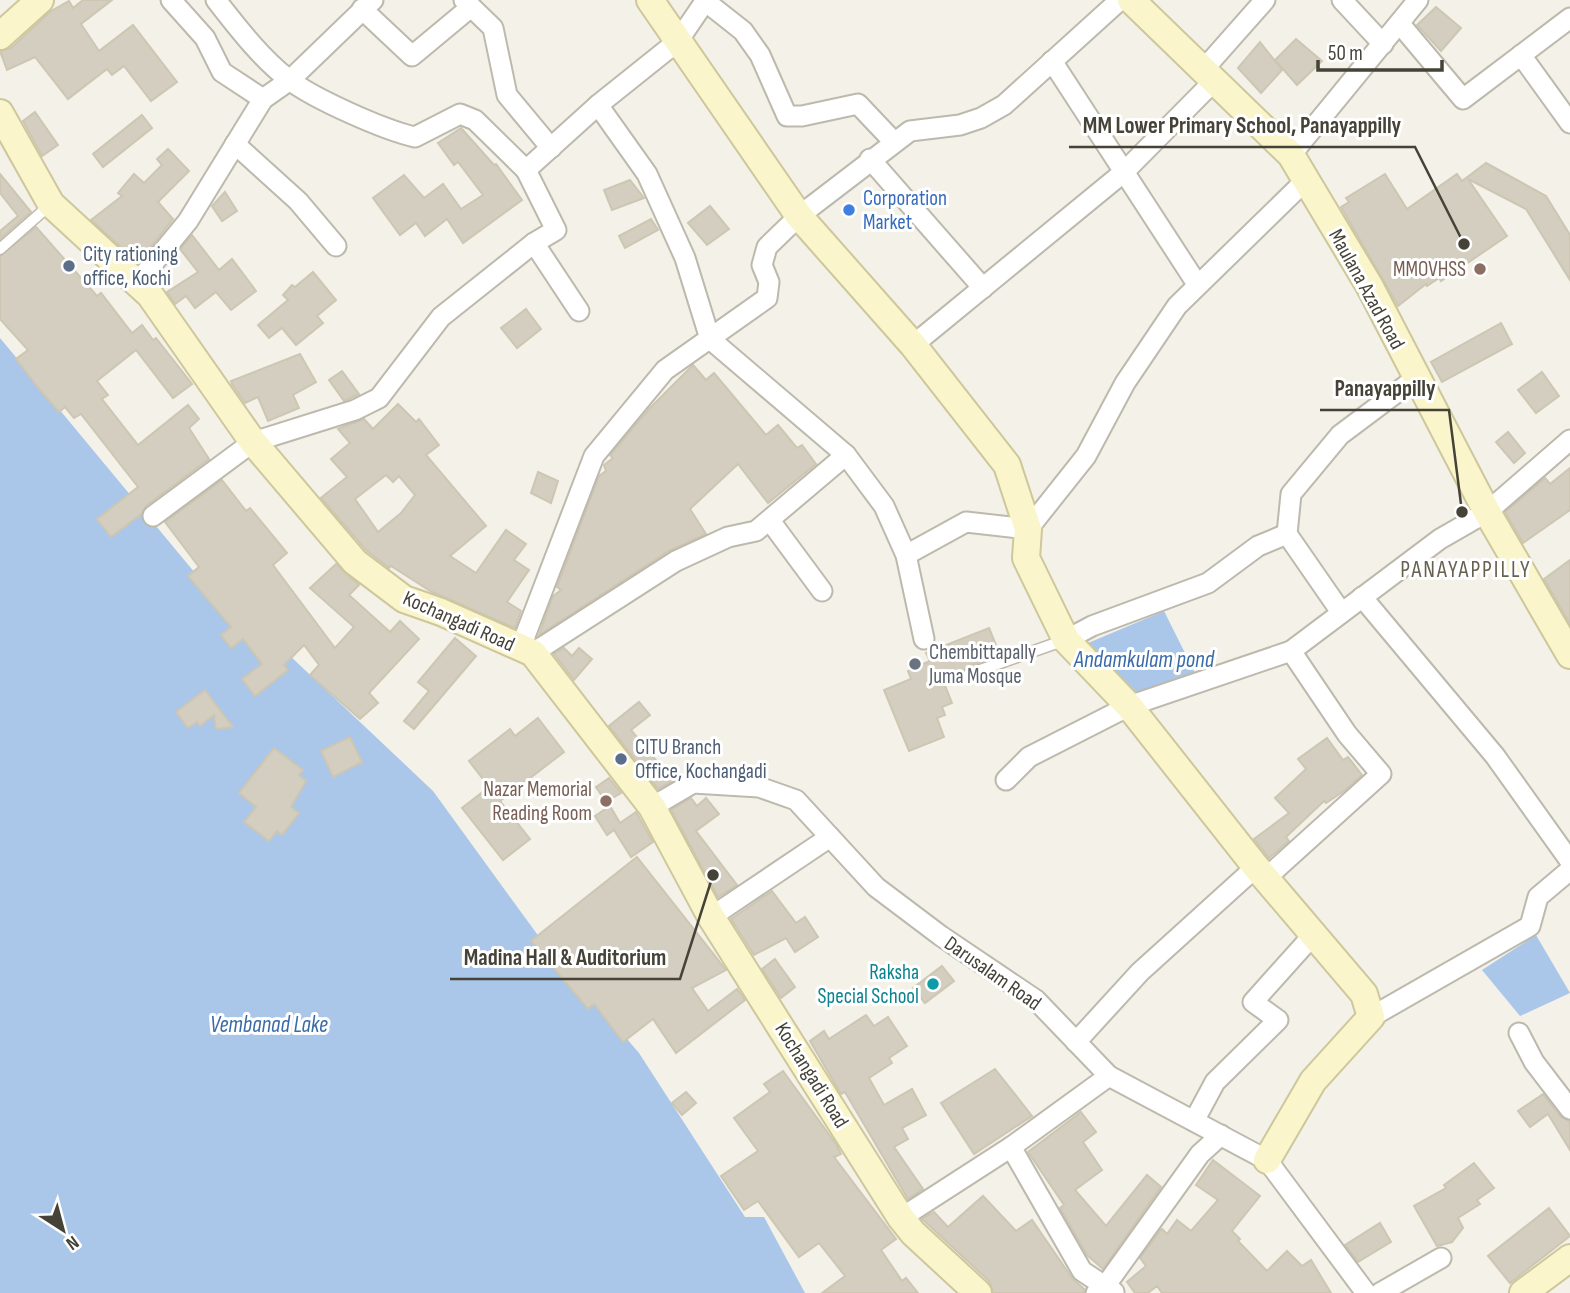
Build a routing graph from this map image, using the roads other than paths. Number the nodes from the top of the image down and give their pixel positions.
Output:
1 (40, 0) edge
2 (172, 0) edge
3 (216, 0) edge
4 (650, 0) edge
5 (1120, 0) edge
6 (1131, 0) edge
7 (1265, 0) edge
8 (1342, 0) edge
9 (1418, 0) edge
10 (706, 1) edge
11 (468, 4) edge
12 (368, 5) edge
13 (1570, 18) edge
14 (1400, 24) junction
15 (0, 36) edge
16 (678, 41) junction
17 (1383, 44) junction
18 (1521, 55) junction
19 (1052, 61) junction
20 (1210, 74) junction
21 (290, 80) junction
22 (263, 99) junction
23 (598, 105) junction
24 (0, 113) edge
25 (1570, 123) edge
26 (894, 142) junction
27 (235, 144) junction
28 (551, 148) junction
29 (1291, 155) junction
30 (870, 159) junction
31 (526, 170) junction
32 (1124, 172) junction
33 (1305, 181) junction
34 (51, 204) junction
35 (800, 216) junction
36 (534, 243) junction
37 (336, 246) dead end
38 (0, 249) edge
39 (137, 283) junction
40 (1197, 284) junction
41 (983, 288) junction
42 (579, 312) dead end
43 (710, 339) junction
44 (914, 345) junction
45 (1416, 379) junction
46 (1570, 440) edge
47 (253, 442) junction
48 (846, 455) junction
49 (1487, 512) junction
50 (153, 516) dead end
51 (771, 522) junction
52 (1028, 529) junction
53 (1287, 534) junction
54 (906, 555) junction
55 (822, 590) dead end
56 (1362, 597) junction
57 (1341, 612) junction
58 (924, 639) dead end
59 (1066, 640) junction
60 (526, 651) junction
61 (1291, 651) junction
62 (1570, 655) edge
63 (969, 674) dead end
64 (1129, 706) junction
65 (1006, 780) dead end
66 (652, 807) junction
67 (830, 837) junction
68 (1570, 861) edge
69 (1570, 870) edge
70 (1261, 872) junction
71 (711, 917) junction
72 (1314, 934) junction
73 (1371, 1017) junction
74 (1519, 1032) dead end
75 (1076, 1042) junction
76 (1109, 1076) junction
77 (1570, 1109) edge
78 (1194, 1121) junction
79 (1221, 1135) junction
80 (1012, 1147) junction
81 (1267, 1160) junction
82 (901, 1218) junction
83 (1441, 1258) dead end
84 (1570, 1258) edge
85 (1106, 1290) edge
86 (978, 1293) edge
87 (1366, 1293) edge
88 (1380, 1293) edge
89 (1523, 1293) edge

1 - 15 street
2 - 22 street
3 - 21 street
4 - 16 street
5 - 19 street
6 - 20 street, Maulana Azad Road
7 - 20 street
8 - 17 street
9 - 14 street
10 - 16 street
10 - 26 street
11 - 12 street
11 - 28 street
12 - 21 street
13 - 18 street
14 - 17 street
14 - 18 street
16 - 23 street
16 - 35 street
17 - 29 street
18 - 25 street
19 - 26 street
19 - 32 street
20 - 29 street, Maulana Azad Road
20 - 32 street
21 - 22 street
21 - 31 street
22 - 27 street
23 - 28 street
23 - 43 street
24 - 34 street, Kochangadi Road
26 - 30 street
27 - 37 street
27 - 39 street
28 - 31 street
29 - 33 street, Maulana Azad Road
30 - 35 street
30 - 41 street
31 - 36 street
32 - 40 street
32 - 41 street
33 - 40 street
33 - 45 street, Maulana Azad Road
34 - 38 lane
34 - 39 street, Kochangadi Road
35 - 43 street
35 - 44 street
36 - 42 street
36 - 47 street
39 - 47 street, Kochangadi Road
40 - 52 street
41 - 44 street
43 - 48 street
43 - 60 street
44 - 52 street
45 - 49 street, Maulana Azad Road
45 - 53 street
46 - 49 street
47 - 50 street
47 - 60 street, Kochangadi Road
48 - 51 street
48 - 54 street
49 - 56 street
49 - 62 street, Maulana Azad Road
51 - 55 street
51 - 60 street
52 - 54 street
52 - 59 street
53 - 57 street
53 - 59 street
54 - 58 street
56 - 57 street
56 - 68 street
57 - 61 street
59 - 63 lane
59 - 64 street
60 - 66 street, Kochangadi Road
61 - 64 street
61 - 70 street
64 - 65 street
64 - 70 street
66 - 67 street, Darusalam Road
66 - 71 street, Kochangadi Road
67 - 71 street
67 - 75 street, Darusalam Road
69 - 73 street
70 - 72 street
70 - 75 street
71 - 82 street, Kochangadi Road
72 - 73 street
72 - 78 street
73 - 81 street
74 - 77 street
75 - 76 street, Darusalam Road
76 - 78 street, Darusalam Road
76 - 80 street
78 - 79 street, Darusalam Road
79 - 81 street, Darusalam Road
79 - 85 street
80 - 82 street
80 - 85 street
81 - 87 street, Darusalam Road
82 - 86 street, Kochangadi Road
83 - 88 street
84 - 89 street

